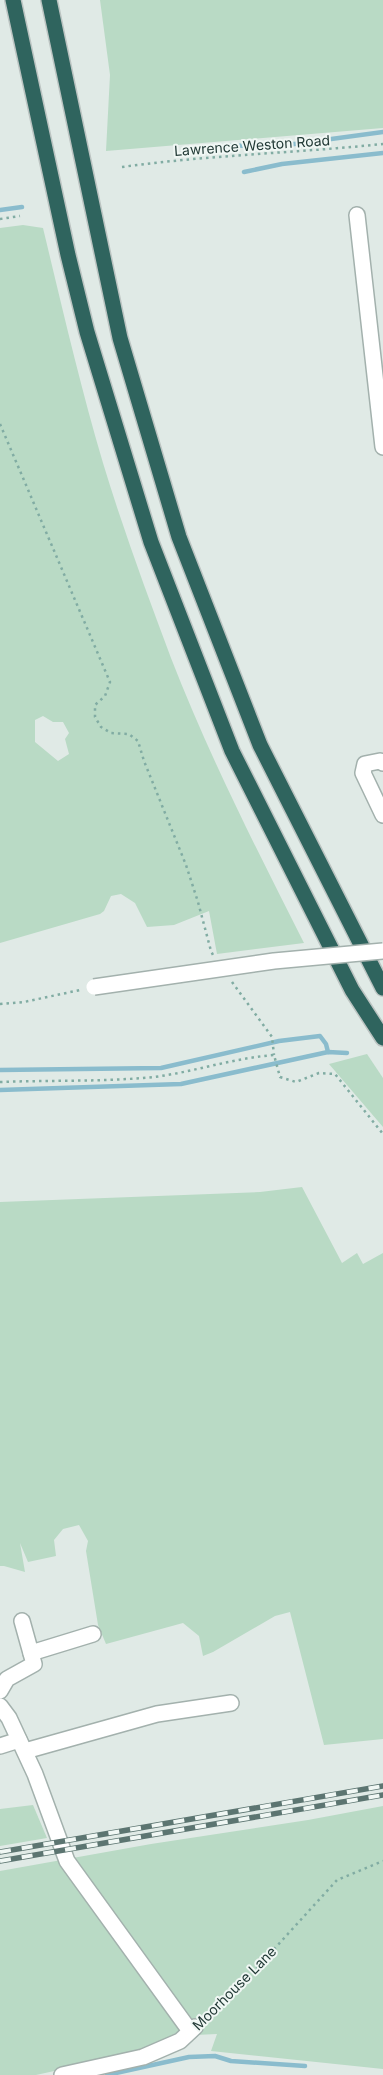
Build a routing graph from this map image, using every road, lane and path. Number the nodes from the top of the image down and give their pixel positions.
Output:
1 (14, 0) edge
2 (49, 0) edge
3 (383, 144) edge
4 (122, 167) dead end
5 (357, 215) dead end
6 (20, 216) dead end
7 (0, 219) edge
8 (0, 424) edge
9 (383, 447) edge
10 (383, 763) edge
11 (383, 816) edge
12 (383, 951) edge
13 (216, 958) dead end
14 (231, 980) dead end
15 (94, 987) joint
16 (383, 988) edge
17 (0, 1004) edge
18 (383, 1038) edge
19 (274, 1055) junction
20 (0, 1082) edge
21 (383, 1134) edge
22 (22, 1622) dead end
23 (93, 1634) dead end
24 (31, 1653) junction
25 (0, 1691) edge
26 (231, 1703) dead end
27 (0, 1706) edge
28 (0, 1746) edge
29 (22, 1746) junction
30 (383, 1861) edge
31 (193, 2029) junction
32 (62, 2075) edge

1 - 18 highway
2 - 16 highway
3 - 4 path, Lawrence Weston Road
5 - 9 street
6 - 7 path
8 - 13 path
10 - 11 street
12 - 15 street, bridge
14 - 19 path
15 - 17 path
19 - 20 path
19 - 21 path
22 - 24 street
23 - 24 street
24 - 25 street
26 - 29 street
27 - 29 street
28 - 29 street
29 - 31 street
30 - 31 path, Moorhouse Lane
31 - 32 street, Moorhouse Lane

